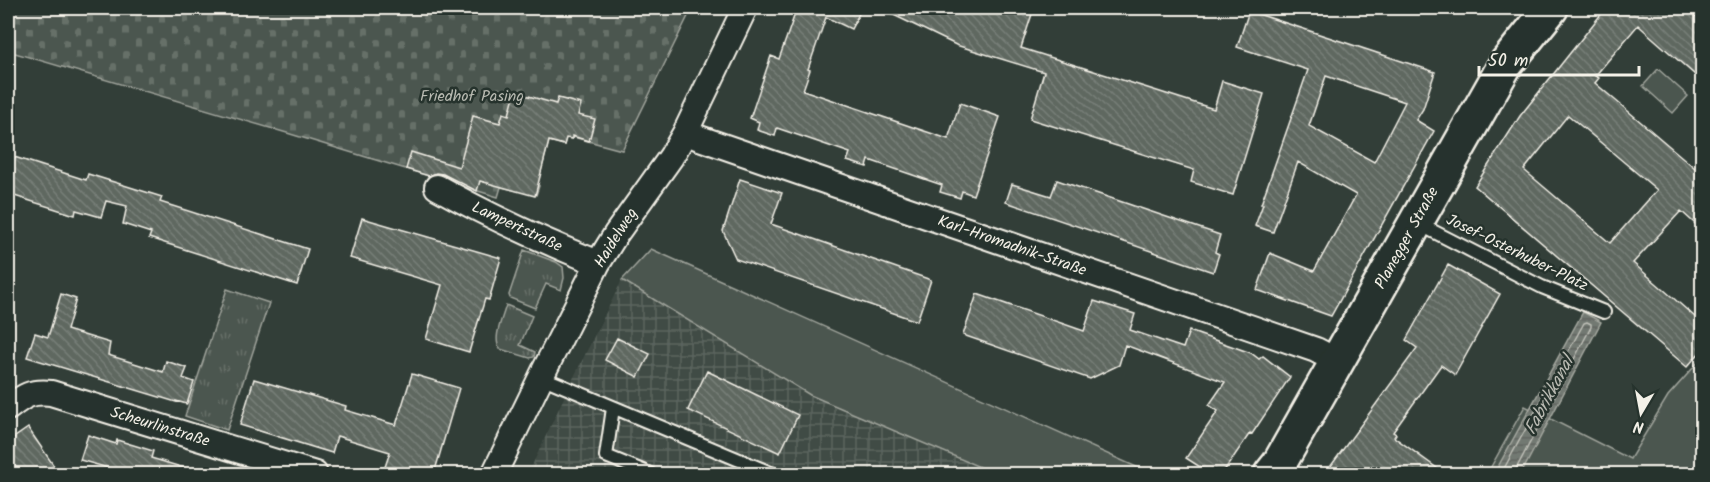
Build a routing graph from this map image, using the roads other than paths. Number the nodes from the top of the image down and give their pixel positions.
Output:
1 (746, 8) edge
2 (1551, 8) edge
3 (685, 133) junction
4 (437, 187) dead end
5 (1416, 222) junction
6 (598, 264) junction
7 (1604, 312) dead end
8 (1337, 361) junction
9 (541, 377) junction
10 (8, 408) edge
11 (613, 408) junction
12 (315, 474) edge
13 (494, 474) edge
14 (650, 474) edge
15 (773, 474) edge
16 (1271, 474) edge

1 - 3 street, Haidelweg
2 - 5 main road, Planegger Straße
3 - 6 street, Haidelweg
3 - 8 street, Karl-Hromadnik-Straße
4 - 6 street, Lampertstraße
5 - 7 lane, Josef-Osterhuber-Platz
5 - 8 main road, Planegger Straße
6 - 9 street, Haidelweg
8 - 16 main road, Planegger Straße
9 - 11 lane
9 - 13 street, Haidelweg
10 - 12 street, Scheurlinstraße
11 - 14 lane
11 - 15 lane

